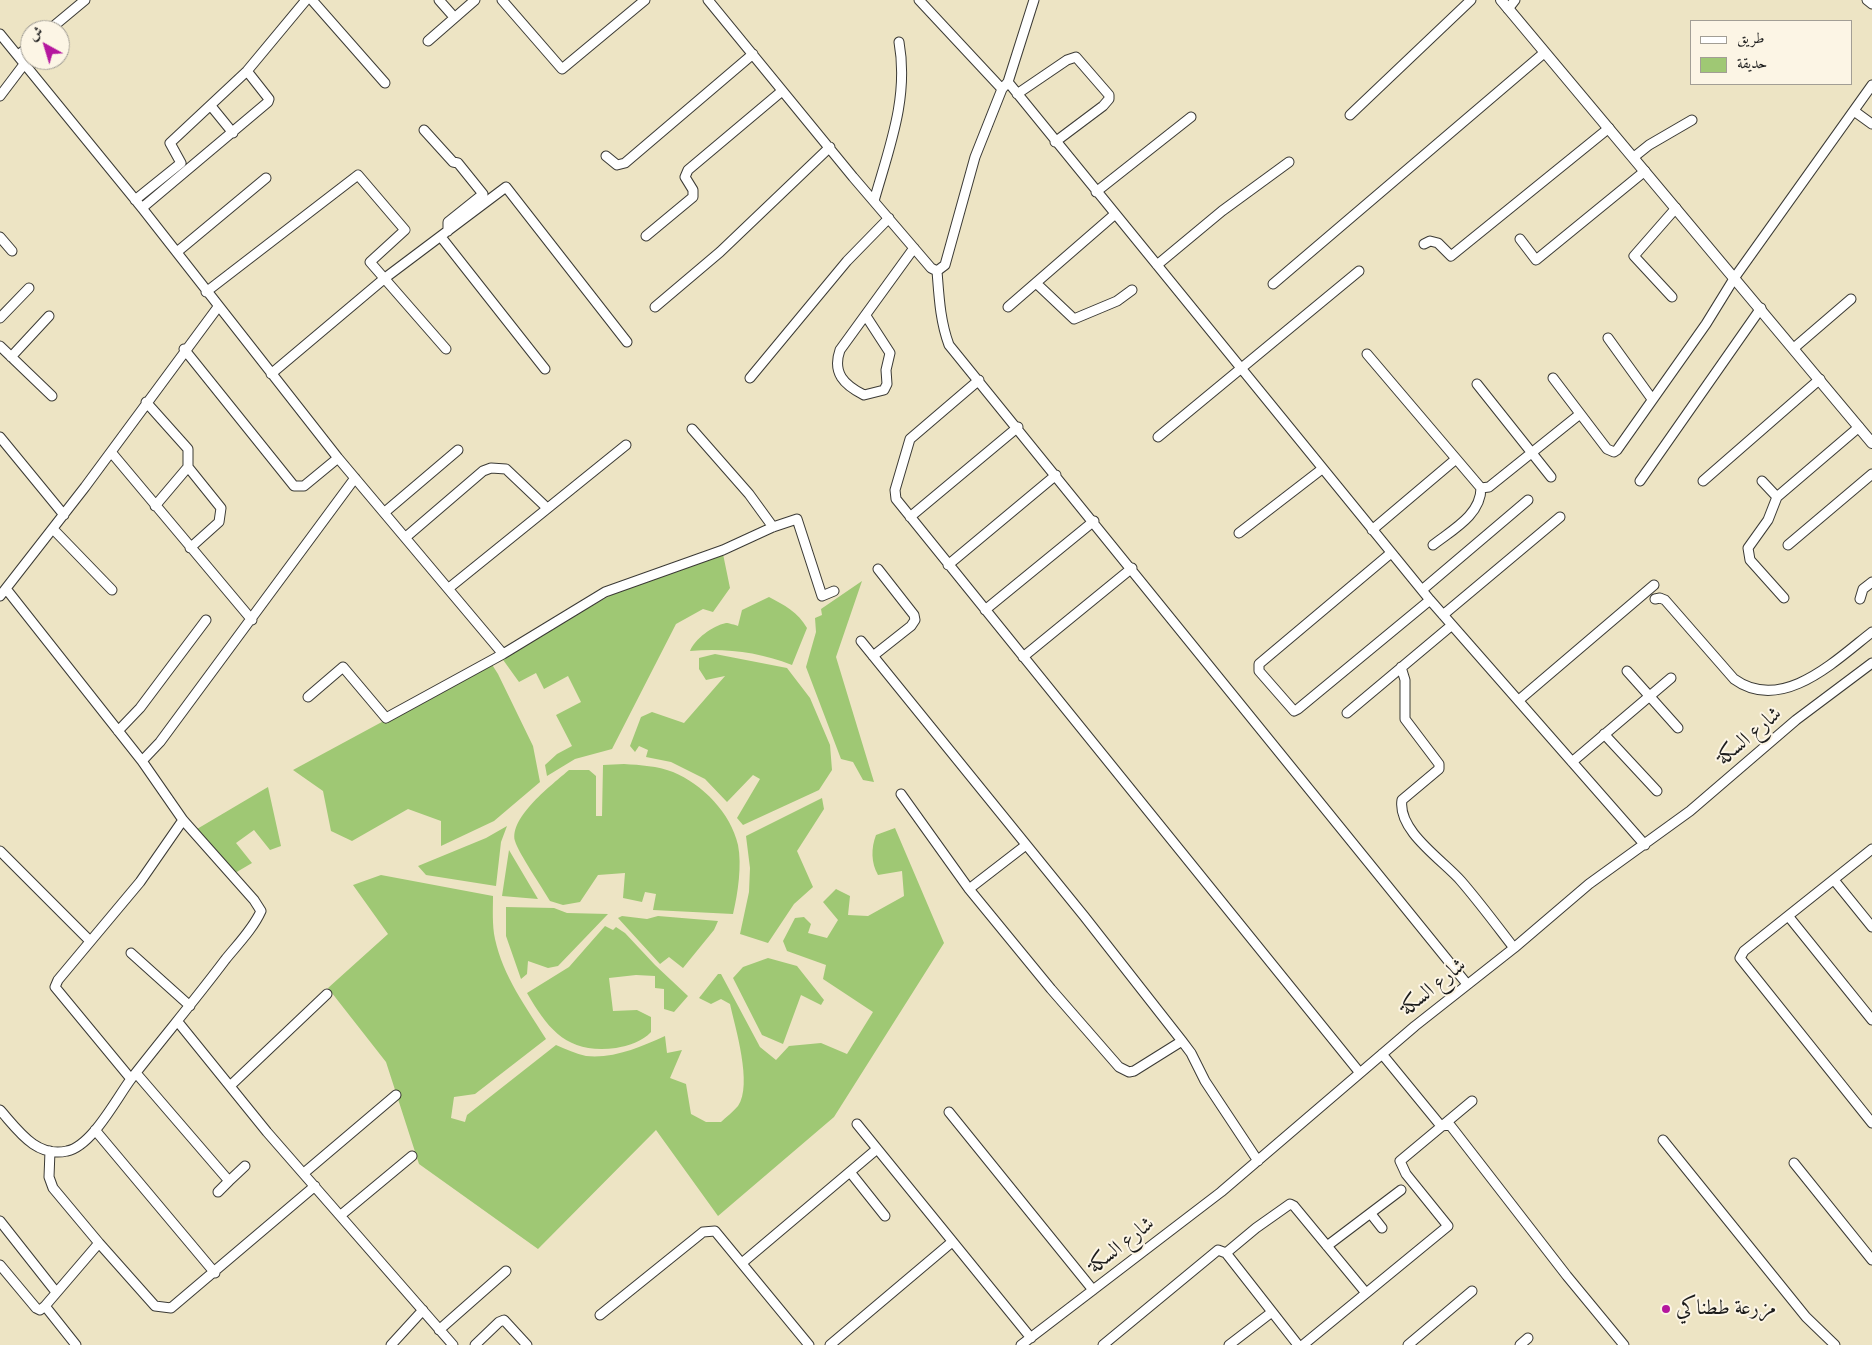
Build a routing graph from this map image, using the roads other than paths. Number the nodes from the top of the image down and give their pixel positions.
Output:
1 (85, 0) edge
2 (306, 0) edge
3 (312, 0) edge
4 (439, 0) edge
5 (474, 0) edge
6 (502, 0) edge
7 (645, 0) edge
8 (708, 0) edge
9 (919, 0) edge
10 (1034, 0) edge
11 (1471, 0) edge
12 (1500, 0) edge
13 (1515, 0) edge
14 (1867, 0) edge
15 (1872, 4) edge
16 (1508, 9) junction
17 (454, 18) junction
18 (61, 20) edge
19 (0, 34) edge
20 (428, 42) dead end
21 (899, 42) dead end
22 (1544, 53) junction
23 (753, 54) junction
24 (18, 55) joint
25 (20, 58) edge
26 (20, 70) edge
27 (30, 70) edge
28 (247, 71) junction
29 (385, 83) dead end
30 (1005, 86) junction
31 (1872, 86) edge
32 (782, 91) junction
33 (1017, 94) junction
34 (0, 96) edge
35 (211, 106) junction
36 (1854, 111) junction
37 (1350, 115) dead end
38 (1191, 117) dead end
39 (1692, 120) dead end
40 (1872, 124) edge
41 (1609, 128) junction
42 (424, 130) dead end
43 (233, 133) junction
44 (1055, 142) junction
45 (830, 147) junction
46 (606, 156) dead end
47 (1634, 157) junction
48 (1289, 162) dead end
49 (1645, 171) junction
50 (266, 178) dead end
51 (1096, 192) junction
52 (135, 200) junction
53 (874, 201) junction
54 (142, 208) junction
55 (1676, 208) junction
56 (1114, 215) junction
57 (889, 218) junction
58 (444, 234) junction
59 (646, 236) dead end
60 (0, 237) edge
61 (1520, 239) dead end
62 (1424, 244) dead end
63 (914, 248) junction
64 (12, 251) dead end
65 (177, 252) junction
66 (1157, 265) junction
67 (937, 271) junction
68 (1360, 271) dead end
69 (1735, 277) junction
70 (386, 278) junction
71 (1036, 283) junction
72 (1273, 284) dead end
73 (29, 288) dead end
74 (1132, 290) dead end
75 (206, 292) junction
76 (1672, 297) dead end
77 (1851, 299) dead end
78 (218, 307) junction
79 (655, 307) dead end
80 (1008, 308) dead end
81 (1761, 308) junction
82 (49, 316) dead end
83 (866, 316) junction
84 (0, 318) edge
85 (1608, 338) dead end
86 (627, 342) dead end
87 (0, 346) edge
88 (1794, 348) junction
89 (446, 349) dead end
90 (184, 350) junction
91 (1367, 354) dead end
92 (11, 357) junction
93 (1241, 368) junction
94 (544, 369) dead end
95 (271, 374) junction
96 (750, 378) dead end
97 (1553, 378) dead end
98 (1820, 379) junction
99 (979, 380) junction
100 (1476, 384) dead end
101 (52, 396) dead end
102 (1652, 398) junction
103 (146, 402) junction
104 (1580, 414) junction
105 (1860, 427) junction
106 (1018, 428) junction
107 (692, 429) dead end
108 (0, 437) edge
109 (1158, 438) dead end
110 (1872, 443) edge
111 (626, 445) dead end
112 (458, 450) dead end
113 (111, 452) junction
114 (1531, 452) junction
115 (338, 458) junction
116 (1456, 459) junction
117 (188, 468) junction
118 (1322, 469) junction
119 (1872, 474) edge
120 (1056, 475) junction
121 (355, 478) junction
122 (1551, 478) dead end
123 (1640, 481) dead end
124 (1703, 481) dead end
125 (1762, 481) dead end
126 (1481, 488) junction
127 (1777, 497) junction
128 (1528, 500) dead end
129 (155, 506) junction
130 (546, 507) junction
131 (385, 512) junction
132 (64, 515) junction
133 (910, 517) junction
134 (1560, 517) dead end
135 (1094, 521) junction
136 (773, 527) junction
137 (53, 529) junction
138 (1372, 530) junction
139 (1239, 533) dead end
140 (406, 537) junction
141 (1433, 545) dead end
142 (1788, 545) dead end
143 (190, 548) junction
144 (1391, 553) junction
145 (948, 565) junction
146 (1132, 568) junction
147 (878, 569) dead end
148 (1872, 582) edge
149 (1654, 585) dead end
150 (449, 588) junction
151 (112, 590) dead end
152 (1422, 590) junction
153 (834, 591) dead end
154 (3, 593) edge
155 (1784, 598) dead end
156 (1655, 599) dead end
157 (1860, 599) dead end
158 (1430, 600) junction
159 (985, 610) junction
160 (1443, 615) junction
161 (206, 620) dead end
162 (252, 620) junction
163 (1452, 625) junction
164 (1872, 632) edge
165 (861, 641) dead end
166 (503, 654) junction
167 (873, 656) junction
168 (1023, 657) junction
169 (1872, 663) edge
170 (1401, 667) junction
171 (1627, 671) dead end
172 (1671, 678) dead end
173 (1649, 696) junction
174 (308, 697) dead end
175 (1520, 700) junction
176 (1347, 713) dead end
177 (1678, 728) dead end
178 (118, 731) junction
179 (1604, 734) junction
180 (142, 761) junction
181 (1572, 762) junction
182 (1657, 791) dead end
183 (901, 794) dead end
184 (183, 820) junction
185 (1026, 845) junction
186 (1645, 846) junction
187 (1872, 848) edge
188 (0, 851) edge
189 (1834, 880) junction
190 (969, 889) junction
191 (1788, 917) junction
192 (1872, 927) edge
193 (90, 942) junction
194 (1514, 948) junction
195 (131, 953) dead end
196 (1467, 984) junction
197 (327, 994) dead end
198 (190, 1006) junction
199 (1872, 1020) edge
200 (178, 1022) junction
201 (1182, 1041) junction
202 (1385, 1057) junction
203 (1360, 1073) junction
204 (134, 1076) junction
205 (230, 1086) junction
206 (396, 1095) dead end
207 (1472, 1101) dead end
208 (1, 1112) edge
209 (949, 1112) dead end
210 (1872, 1123) edge
211 (857, 1124) dead end
212 (1441, 1126) junction
213 (95, 1130) junction
214 (1663, 1140) dead end
215 (877, 1149) junction
216 (50, 1151) junction
217 (412, 1156) dead end
218 (1258, 1161) junction
219 (1794, 1163) dead end
220 (245, 1166) dead end
221 (850, 1172) junction
222 (304, 1173) junction
223 (229, 1181) junction
224 (315, 1186) junction
225 (1401, 1190) dead end
226 (218, 1192) dead end
227 (1371, 1214) junction
228 (341, 1215) junction
229 (885, 1216) dead end
230 (0, 1222) edge
231 (1382, 1228) dead end
232 (952, 1242) junction
233 (99, 1243) junction
234 (1327, 1246) junction
235 (1226, 1253) junction
236 (1872, 1260) edge
237 (742, 1263) junction
238 (0, 1265) edge
239 (506, 1271) dead end
240 (215, 1273) junction
241 (1093, 1290) junction
242 (1472, 1291) dead end
243 (56, 1292) junction
244 (1366, 1293) junction
245 (44, 1306) junction
246 (424, 1310) junction
247 (1272, 1312) junction
248 (600, 1315) dead end
249 (439, 1330) junction
250 (1030, 1338) junction
251 (1528, 1338) dead end
252 (76, 1345) edge
253 (391, 1345) edge
254 (453, 1345) edge
255 (476, 1345) edge
256 (527, 1345) edge
257 (809, 1345) edge
258 (830, 1345) edge
259 (1021, 1345) edge
260 (1104, 1345) edge
261 (1230, 1345) edge
262 (1298, 1345) edge
263 (1303, 1345) edge
264 (1408, 1345) edge
265 (1520, 1345) edge
266 (1624, 1345) edge
267 (1835, 1345) edge

1 - 18 street
2 - 28 street
3 - 29 street
4 - 17 street
5 - 17 street
6 - 7 street
8 - 23 street
9 - 30 street
10 - 30 street
11 - 37 street
12 - 16 main road
13 - 16 street
14 - 15 street
16 - 22 main road
17 - 20 street
19 - 24 street
21 - 53 street
22 - 41 main road
22 - 72 street
23 - 32 street
23 - 46 street
24 - 25 street
26 - 34 street
27 - 52 street
28 - 35 street
28 - 43 street
30 - 33 street
30 - 67 street
31 - 36 street
32 - 45 street
32 - 59 street
33 - 44 street
33 - 44 street
35 - 43 street
35 - 52 street
36 - 40 street
36 - 69 street
38 - 51 street
39 - 47 street
41 - 47 main road
41 - 62 street
42 - 58 street
43 - 54 street
44 - 51 street
45 - 53 street
45 - 79 street
47 - 49 main road
48 - 66 street
49 - 55 main road
49 - 61 street
50 - 65 street
51 - 56 street
52 - 54 street
53 - 57 street
54 - 65 street
55 - 69 main road
55 - 76 street
56 - 66 street
56 - 71 street
57 - 63 street
57 - 96 street
58 - 70 street
58 - 86 street
58 - 94 street
60 - 64 street
63 - 67 street
63 - 83 street
65 - 75 street
66 - 93 street
67 - 99 street
68 - 93 street
69 - 81 main road
69 - 102 street
70 - 75 street
70 - 89 street
70 - 95 street
71 - 74 street
71 - 80 street
73 - 84 street
75 - 78 street
77 - 88 street
78 - 90 street
78 - 95 street
81 - 88 main road
81 - 123 street
82 - 92 street
83 - 83 street
85 - 102 street
87 - 92 street
88 - 98 main road
90 - 103 street
90 - 115 street
91 - 116 street
92 - 101 street
93 - 109 street
93 - 118 street
95 - 115 street
97 - 104 street
98 - 105 main road
98 - 124 street
99 - 106 street
99 - 133 street
100 - 114 street
102 - 104 street
103 - 113 street
103 - 117 street
104 - 114 street
105 - 110 main road
105 - 127 street
106 - 120 street
106 - 133 street
107 - 136 street
108 - 132 street
111 - 130 street
112 - 131 street
113 - 129 street
113 - 132 street
114 - 122 street
114 - 126 street
115 - 121 street
116 - 126 street
116 - 138 street
117 - 129 street
117 - 143 street
118 - 138 street
118 - 139 street
119 - 142 street
120 - 135 street
120 - 145 street
121 - 131 street
121 - 162 street
125 - 127 street
126 - 141 street
127 - 155 street
128 - 152 street
129 - 143 street
130 - 140 street
130 - 150 street
131 - 140 street
132 - 137 street
133 - 145 street
134 - 160 street
135 - 146 street
135 - 159 street
136 - 153 street
136 - 166 street
137 - 151 street
137 - 154 street
138 - 144 street
140 - 150 street
143 - 162 street
144 - 152 street
144 - 158 street
145 - 159 street
146 - 168 street
146 - 196 street
147 - 167 street
148 - 157 street
149 - 175 street
150 - 166 street
152 - 158 street
154 - 178 street
156 - 164 street
158 - 160 street
159 - 168 street
160 - 163 street
161 - 178 street
162 - 180 street
163 - 170 street
163 - 175 street
165 - 167 street
166 - 174 street
167 - 185 street
168 - 203 street
169 - 186 street, شارع السكة
170 - 176 street
170 - 194 street
171 - 173 street
172 - 173 street
173 - 177 street
173 - 179 street
175 - 181 street
178 - 180 street
179 - 181 street
179 - 182 street
180 - 184 street
181 - 186 street
183 - 190 street
184 - 193 street
184 - 198 street
185 - 190 street
185 - 201 street
186 - 194 street, شارع السكة
187 - 189 street
188 - 193 street
189 - 191 street
189 - 192 street
190 - 201 street
191 - 199 street
191 - 210 street
193 - 204 street
194 - 196 street, شارع السكة
195 - 198 street
196 - 202 street, شارع السكة
197 - 205 street
198 - 200 street
200 - 204 street
200 - 205 street
201 - 218 street
202 - 203 street, شارع السكة
202 - 212 street
203 - 218 street, شارع السكة
204 - 213 street
204 - 223 street
205 - 222 street
206 - 222 street
207 - 212 street
208 - 216 street
209 - 241 street
211 - 215 street
212 - 244 street
212 - 266 street
213 - 216 street
213 - 240 street
214 - 267 street
215 - 221 street
215 - 232 street
216 - 233 street
217 - 228 street
218 - 241 street, شارع السكة
219 - 236 street
220 - 223 street
221 - 229 street
221 - 237 street
222 - 224 street
223 - 226 street
224 - 228 street
224 - 240 street
225 - 227 street
227 - 231 street
227 - 234 street
228 - 246 street
230 - 243 street
232 - 250 street
232 - 258 street
233 - 240 street
233 - 243 street
234 - 235 street
234 - 244 street
235 - 247 street
235 - 260 street
237 - 248 street
237 - 257 street
238 - 245 street
239 - 249 street
241 - 250 street, شارع السكة
242 - 264 street
243 - 245 street
244 - 263 street
245 - 252 street
246 - 249 street
246 - 253 street
247 - 261 street
247 - 262 street
249 - 254 street
250 - 259 street, شارع السكة
251 - 265 street
255 - 256 street

